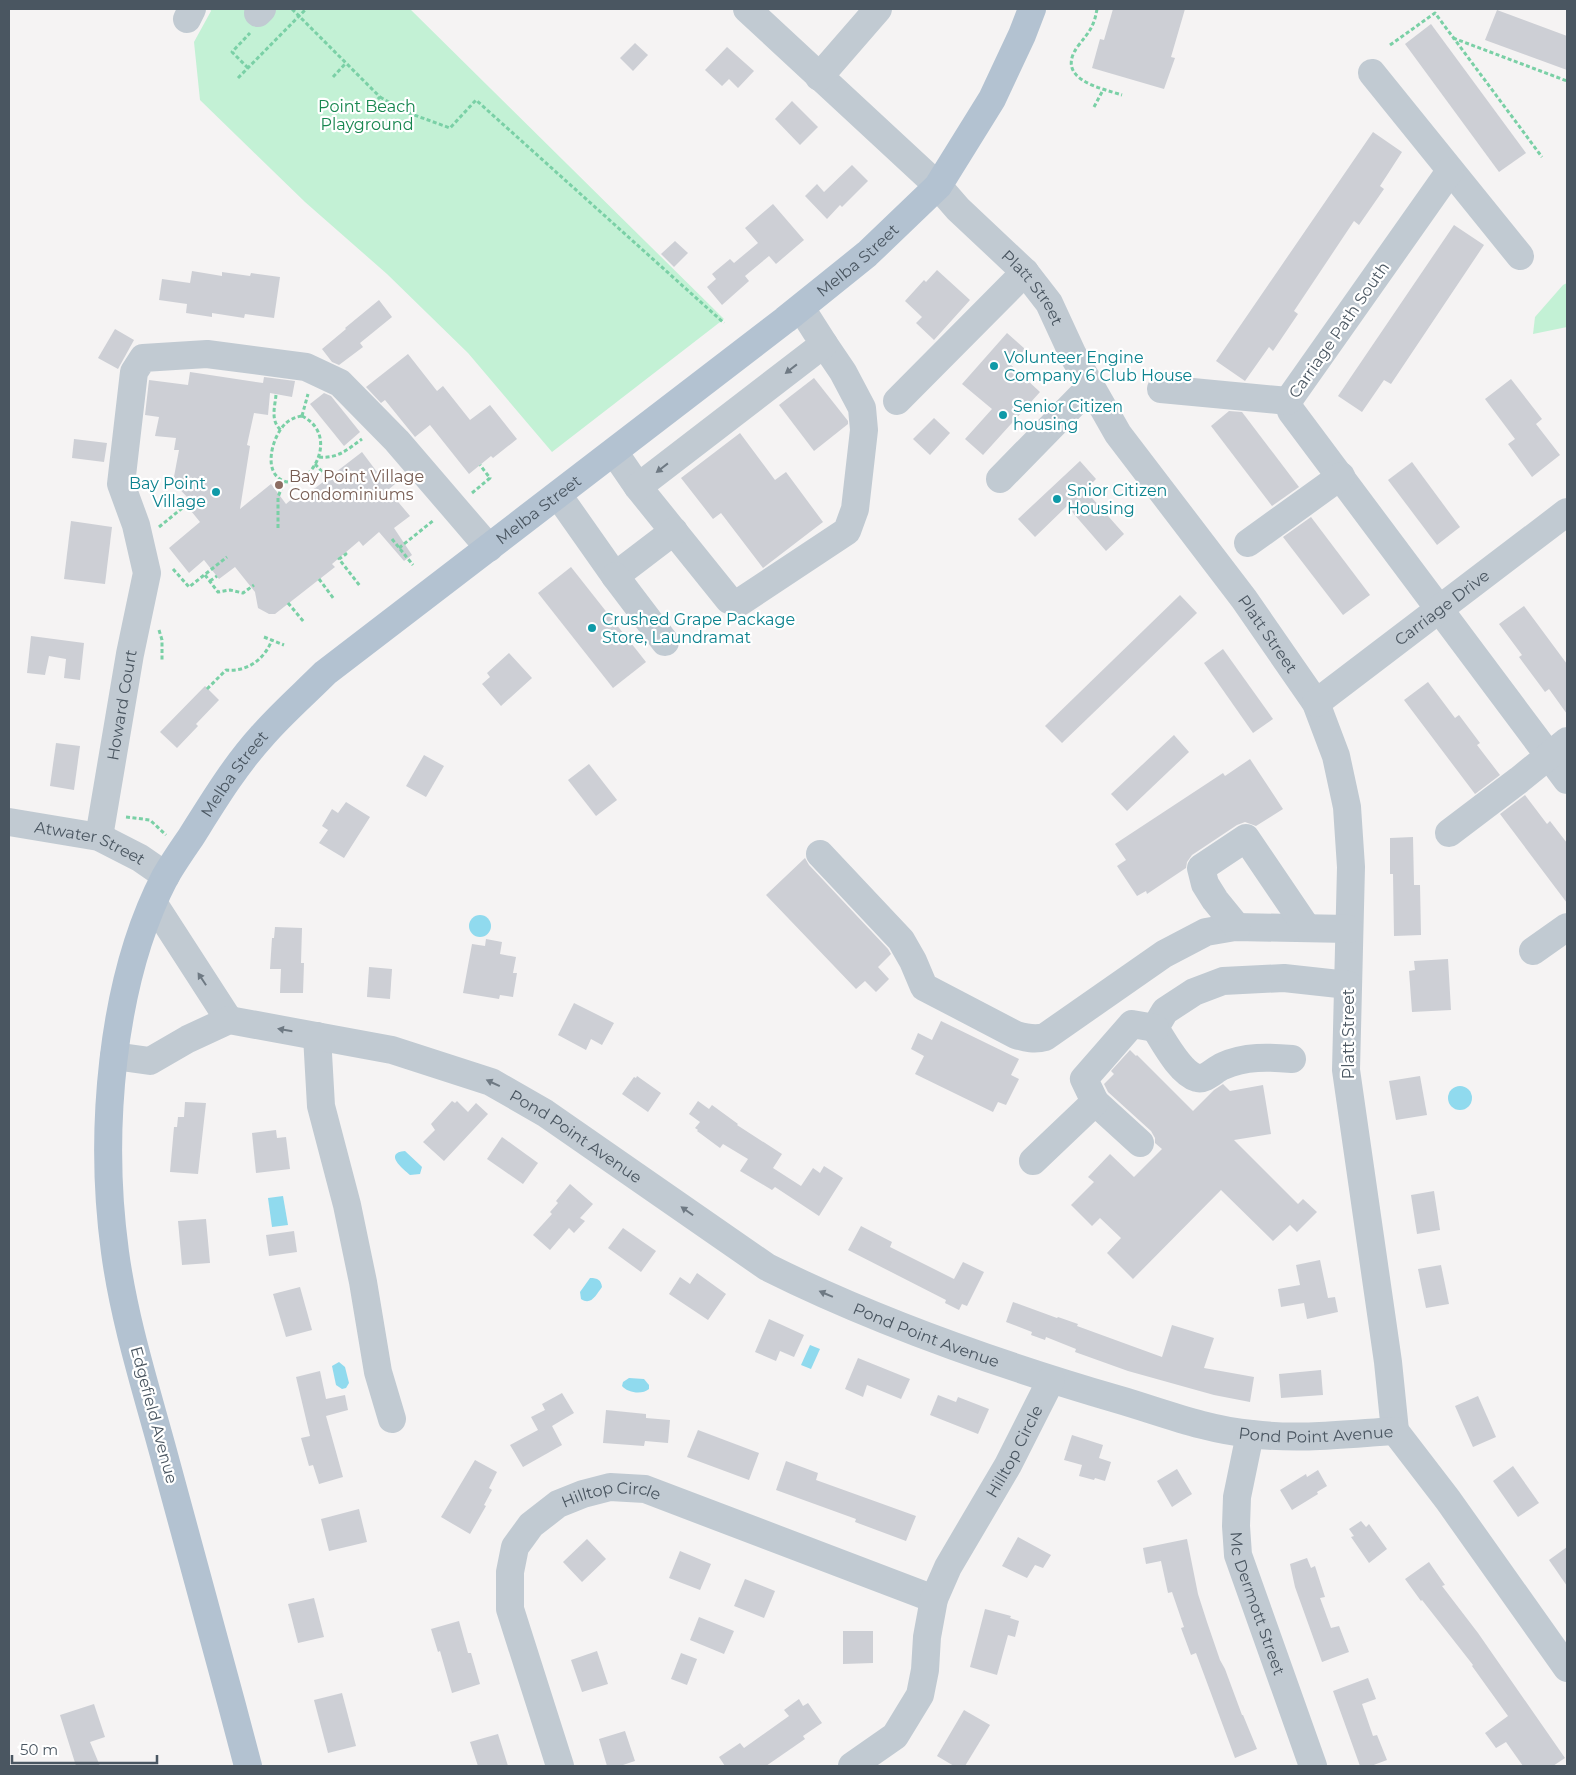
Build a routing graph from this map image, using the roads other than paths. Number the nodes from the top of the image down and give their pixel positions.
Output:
1 (747, 9) edge
2 (878, 9) edge
3 (1032, 9) edge
4 (1372, 73) dead end
5 (819, 78) junction
6 (1450, 171) junction
7 (938, 186) junction
8 (1520, 256) dead end
9 (1025, 272) junction
10 (801, 308) junction
11 (824, 344) junction
12 (1090, 386) junction
13 (1161, 389) dead end
14 (897, 400) dead end
15 (1288, 402) junction
16 (614, 452) junction
17 (1340, 476) junction
18 (1000, 479) dead end
19 (638, 487) junction
20 (558, 495) junction
21 (1567, 512) edge
22 (674, 531) junction
23 (1248, 544) dead end
24 (489, 548) junction
25 (615, 576) junction
26 (1438, 609) junction
27 (665, 642) dead end
28 (1316, 702) junction
29 (1558, 748) edge
30 (1567, 780) edge
31 (9, 822) edge
32 (1448, 833) dead end
33 (99, 836) junction
34 (820, 854) dead end
35 (166, 876) junction
36 (154, 904) junction
37 (1237, 927) junction
38 (1567, 927) edge
39 (1307, 928) junction
40 (1349, 929) junction
41 (1533, 951) dead end
42 (1348, 985) junction
43 (229, 1020) junction
44 (1155, 1028) junction
45 (316, 1036) junction
46 (114, 1056) junction
47 (1292, 1059) dead end
48 (1095, 1102) junction
49 (1140, 1143) dead end
50 (1033, 1161) dead end
51 (1051, 1380) junction
52 (392, 1419) dead end
53 (1395, 1431) junction
54 (1250, 1434) junction
55 (934, 1599) junction
56 (1567, 1668) edge
57 (248, 1766) edge
58 (560, 1766) edge
59 (852, 1766) edge
60 (1313, 1766) edge

1 - 5 street, Platt Street
2 - 5 street
3 - 7 main road, Melba Street
4 - 6 street
5 - 7 street, Platt Street
6 - 8 street
6 - 15 street, Carriage Path South
7 - 9 street, Platt Street
7 - 10 main road, Melba Street
9 - 12 street, Platt Street
9 - 14 street
10 - 11 street
10 - 16 main road, Melba Street
11 -> 19 street
11 - 22 street
12 - 18 street
12 - 28 street, Platt Street
13 - 15 street
15 - 17 street, Carriage Path South
16 - 19 street
16 - 20 main road, Melba Street
17 - 23 street
17 - 26 street, Carriage Path South
19 - 22 street
20 - 24 main road, Melba Street
20 - 25 street
21 - 26 street, Carriage Drive
22 - 25 street
24 - 33 street, Howard Court
24 - 35 main road, Melba Street
25 - 27 street
26 - 28 street, Carriage Drive
26 - 29 street, Carriage Path South
28 - 40 street, Platt Street
29 - 30 street, Carriage Path South
29 - 32 street
31 - 33 street, Atwater Street
33 - 35 street, Atwater Street
34 - 37 street
35 - 36 main road, Melba Street
43 -> 36 street
36 - 46 main road, Melba Street
37 - 39 street
37 - 39 street
38 - 41 street
39 - 40 street
40 - 42 street, Platt Street
42 - 44 street
42 - 53 street, Platt Street
45 -> 43 street, Pond Point Avenue
43 - 46 street
44 - 47 street
44 - 48 street
51 -> 45 street, Pond Point Avenue
45 - 52 street
46 - 57 main road, Edgefield Avenue
48 - 49 street
48 - 50 street
51 - 54 street, Pond Point Avenue
51 - 55 street, Hilltop Circle
53 - 54 street, Pond Point Avenue
53 - 56 street, Pond Point Avenue
54 - 60 street, Mc Dermott Street
55 - 58 street, Hilltop Circle
55 - 59 street, Hilltop Circle

